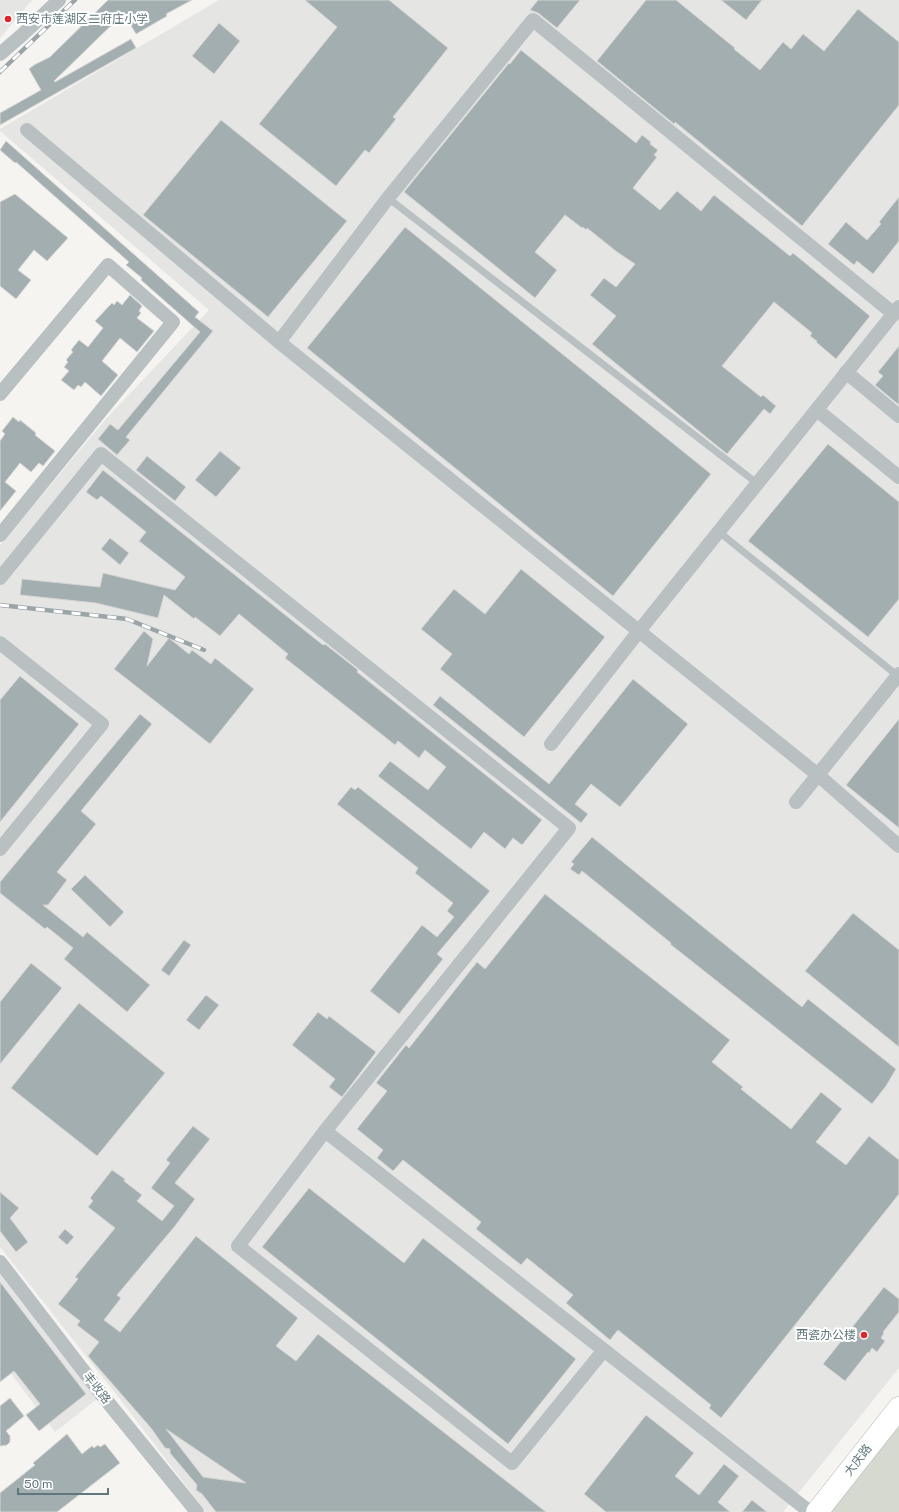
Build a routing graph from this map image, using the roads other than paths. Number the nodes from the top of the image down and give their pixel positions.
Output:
1 (59, 0) edge
2 (0, 54) edge
3 (27, 130) dead end
4 (388, 198) junction
5 (896, 311) edge
6 (279, 342) junction
7 (846, 372) junction
8 (0, 394) edge
9 (817, 410) junction
10 (899, 416) edge
11 (899, 477) edge
12 (758, 484) junction
13 (719, 532) junction
14 (0, 536) edge
15 (0, 578) edge
16 (639, 631) junction
17 (0, 643) edge
18 (898, 675) edge
19 (551, 744) dead end
20 (818, 775) junction
21 (796, 802) dead end
22 (899, 846) edge
23 (0, 849) edge
24 (325, 1132) junction
25 (0, 1262) edge
26 (604, 1350) junction
27 (899, 1408) edge
28 (197, 1512) edge
29 (810, 1512) edge
30 (817, 1512) edge

1 - 2 street
3 - 6 street
4 - 5 street
4 - 6 street
4 - 12 lane
5 - 7 street
6 - 16 street
7 - 9 street
7 - 10 street
8 - 14 street
9 - 11 street
9 - 12 street
12 - 13 street
13 - 16 street
13 - 18 lane
15 - 24 street
16 - 19 street
16 - 20 street
17 - 23 street
18 - 20 street
20 - 21 street
20 - 22 street
24 - 26 street
24 - 26 street
25 - 28 street, 丰收路
26 - 29 street
27 - 30 main road, 大庆路

